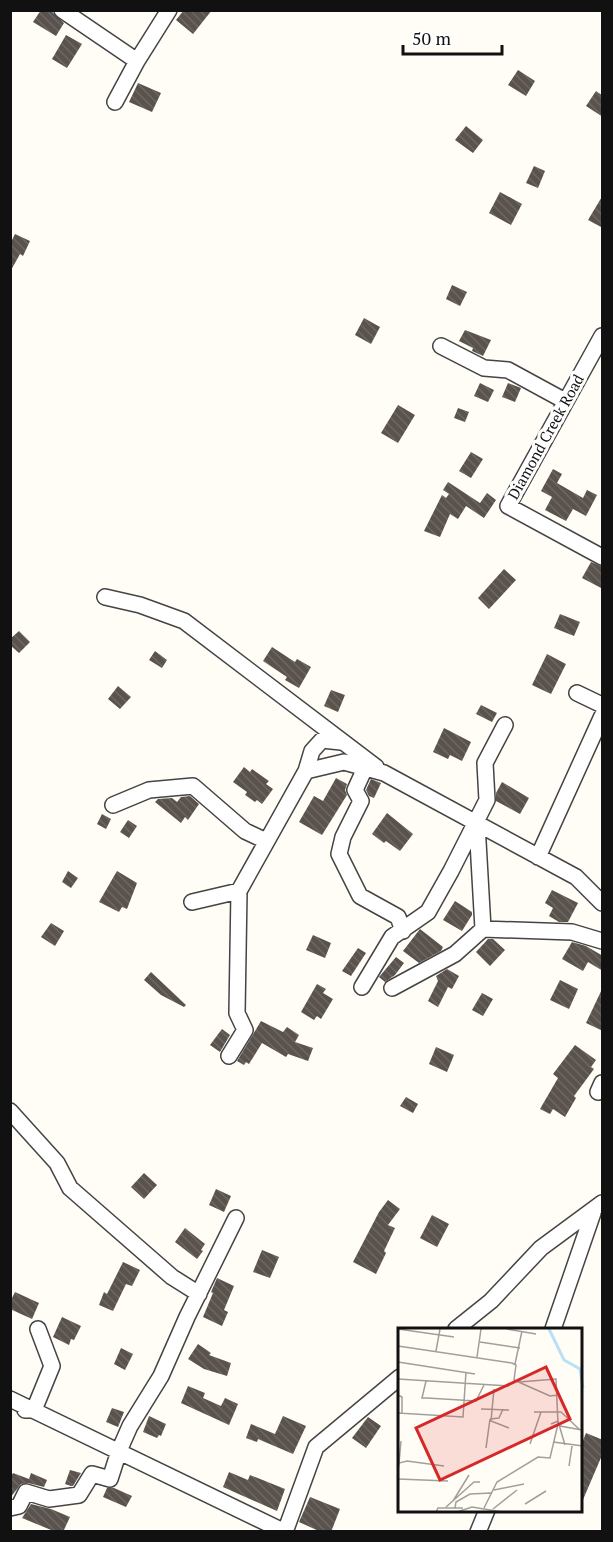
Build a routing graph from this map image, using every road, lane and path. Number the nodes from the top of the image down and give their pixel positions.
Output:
1 (62, 10) edge
2 (169, 10) edge
3 (136, 61) junction
4 (116, 102) dead end
5 (603, 336) edge
6 (441, 346) dead end
7 (565, 401) junction
8 (603, 557) edge
9 (105, 597) dead end
10 (577, 693) dead end
11 (603, 705) edge
12 (603, 716) edge
13 (505, 725) dead end
14 (341, 742) junction
15 (365, 768) junction
16 (306, 771) junction
17 (384, 773) junction
18 (113, 805) dead end
19 (477, 822) junction
20 (266, 841) junction
21 (538, 857) junction
22 (239, 891) junction
23 (192, 902) dead end
24 (603, 903) edge
25 (483, 928) junction
26 (403, 931) junction
27 (603, 941) edge
28 (362, 987) dead end
29 (392, 988) dead end
30 (230, 1056) dead end
31 (10, 1111) edge
32 (598, 1206) edge
33 (236, 1218) dead end
34 (198, 1294) junction
35 (457, 1328) edge
36 (553, 1328) edge
37 (38, 1329) dead end
38 (398, 1379) edge
39 (10, 1399) edge
40 (10, 1410) edge
41 (34, 1410) junction
42 (119, 1451) junction
43 (10, 1508) edge
44 (486, 1512) edge
45 (285, 1532) edge
46 (478, 1532) edge

1 - 3 street
2 - 3 street
3 - 4 street
5 - 7 street, Diamond Creek Road
6 - 7 street
7 - 8 street, Diamond Creek Road
9 - 14 street
10 - 11 street
12 - 21 street
13 - 19 street
14 - 16 street
14 - 17 street
15 - 16 street
15 - 17 street
15 - 26 street
16 - 20 street
17 - 19 street
18 - 20 street
19 - 21 street
19 - 25 street
19 - 26 street
20 - 22 street
21 - 24 street
22 - 23 street
22 - 30 street
25 - 27 street
25 - 29 street
26 - 28 street
31 - 34 street
32 - 35 street
32 - 36 street
33 - 34 street
34 - 42 street
37 - 41 street
38 - 45 street
39 - 41 street
40 - 41 street
41 - 42 street
42 - 43 street
42 - 45 street
44 - 46 street

